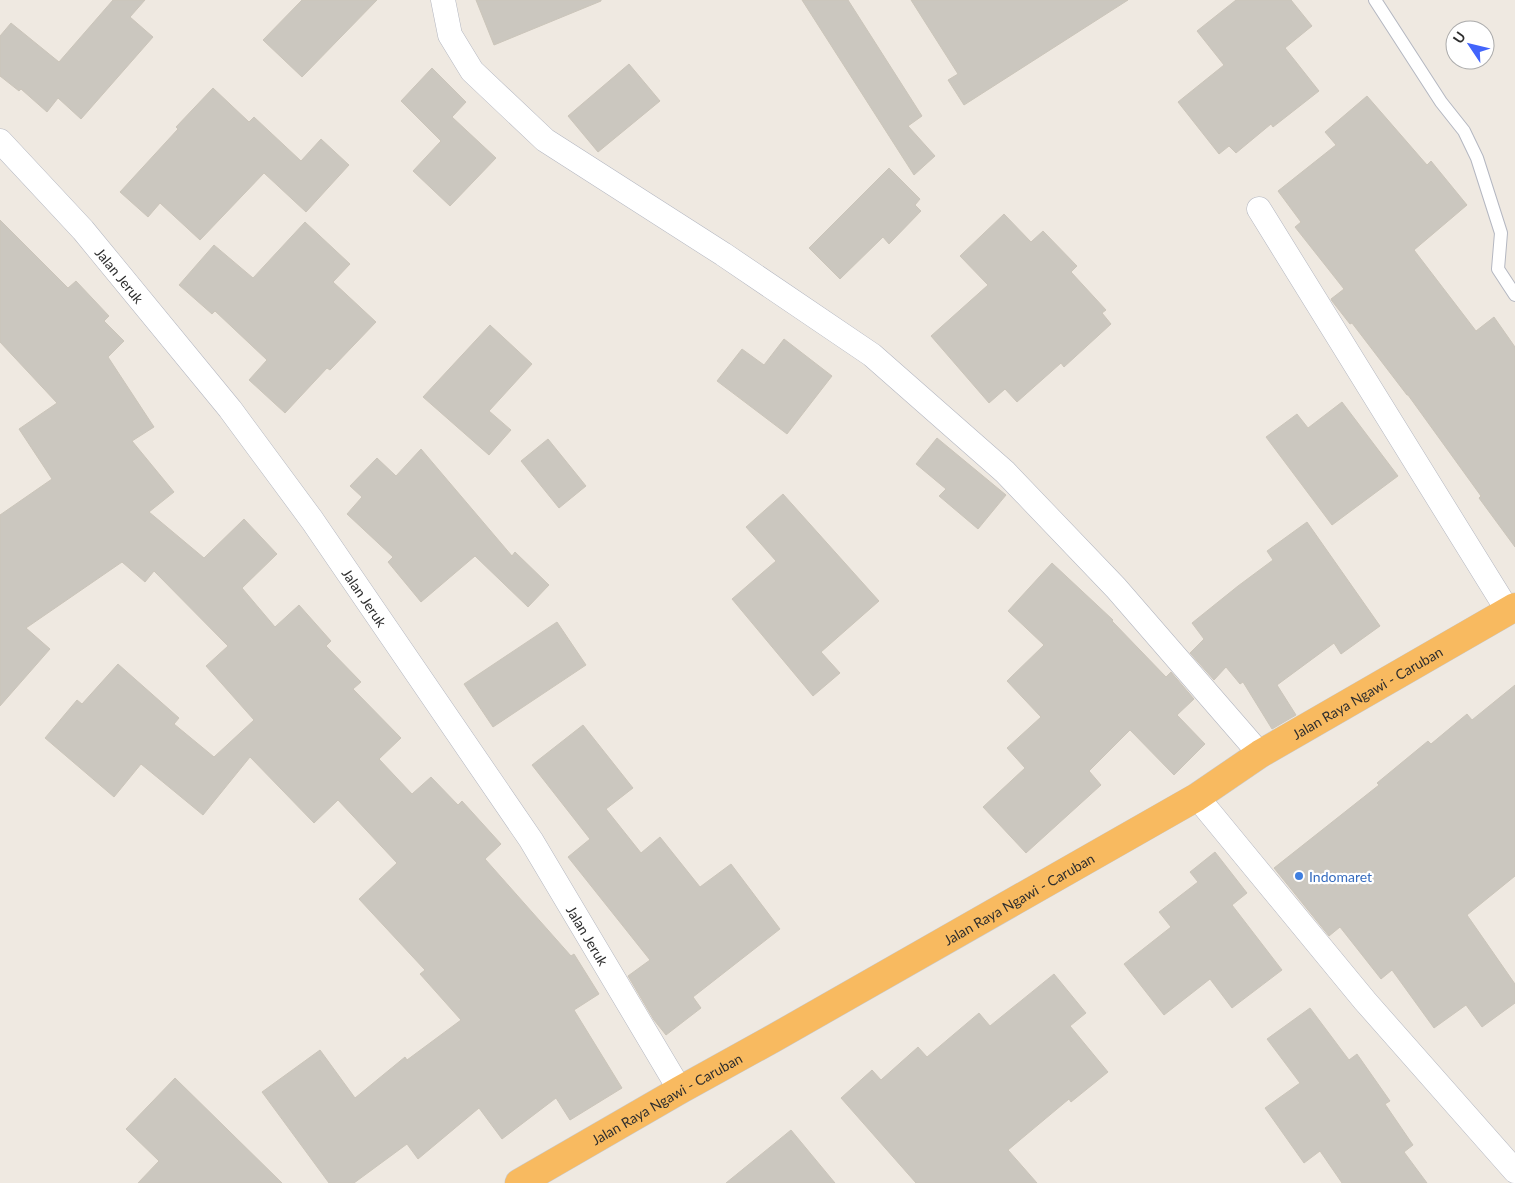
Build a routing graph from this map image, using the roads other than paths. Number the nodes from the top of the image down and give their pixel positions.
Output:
1 (443, 0) edge
2 (1375, 0) edge
3 (0, 141) edge
4 (1259, 209) dead end
5 (1515, 296) edge
6 (1512, 609) edge
7 (1260, 754) junction
8 (1197, 798) junction
9 (680, 1090) junction
10 (1515, 1171) edge
11 (519, 1183) edge

1 - 7 street
2 - 5 lane
3 - 9 street, Jalan Jeruk
4 - 6 street
6 - 7 highway, Jalan Raya Ngawi - Caruban
7 - 8 highway, Jalan Raya Ngawi - Caruban
8 - 9 highway, Jalan Raya Ngawi - Caruban
8 - 10 street
9 - 11 highway, Jalan Raya Ngawi - Caruban

